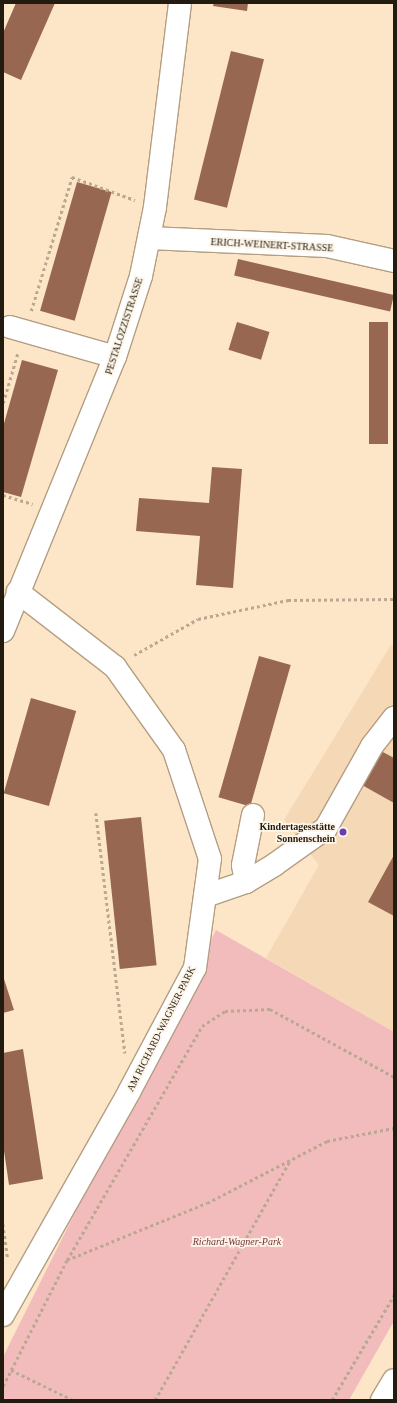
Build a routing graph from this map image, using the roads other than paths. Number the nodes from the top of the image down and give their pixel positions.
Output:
1 (180, 3) edge
2 (149, 238) junction
3 (394, 261) edge
4 (18, 329) road end
5 (115, 357) junction
6 (18, 592) junction
7 (3, 631) edge
8 (394, 718) edge
9 (253, 815) dead end
10 (246, 882) junction
11 (205, 896) junction
12 (3, 1315) edge
13 (394, 1380) edge
14 (382, 1400) edge

1 - 2 street, PESTALOZZISTRASSE
2 - 3 street, ERICH-WEINERT-STRASSE
2 - 5 street, PESTALOZZISTRASSE
4 - 5 street
5 - 6 street, PESTALOZZISTRASSE
6 - 7 street, PESTALOZZISTRASSE
6 - 11 street, AM RICHARD-WAGNER-PARK
8 - 10 street
9 - 10 street
10 - 11 street
11 - 12 street, AM RICHARD-WAGNER-PARK
13 - 14 street

